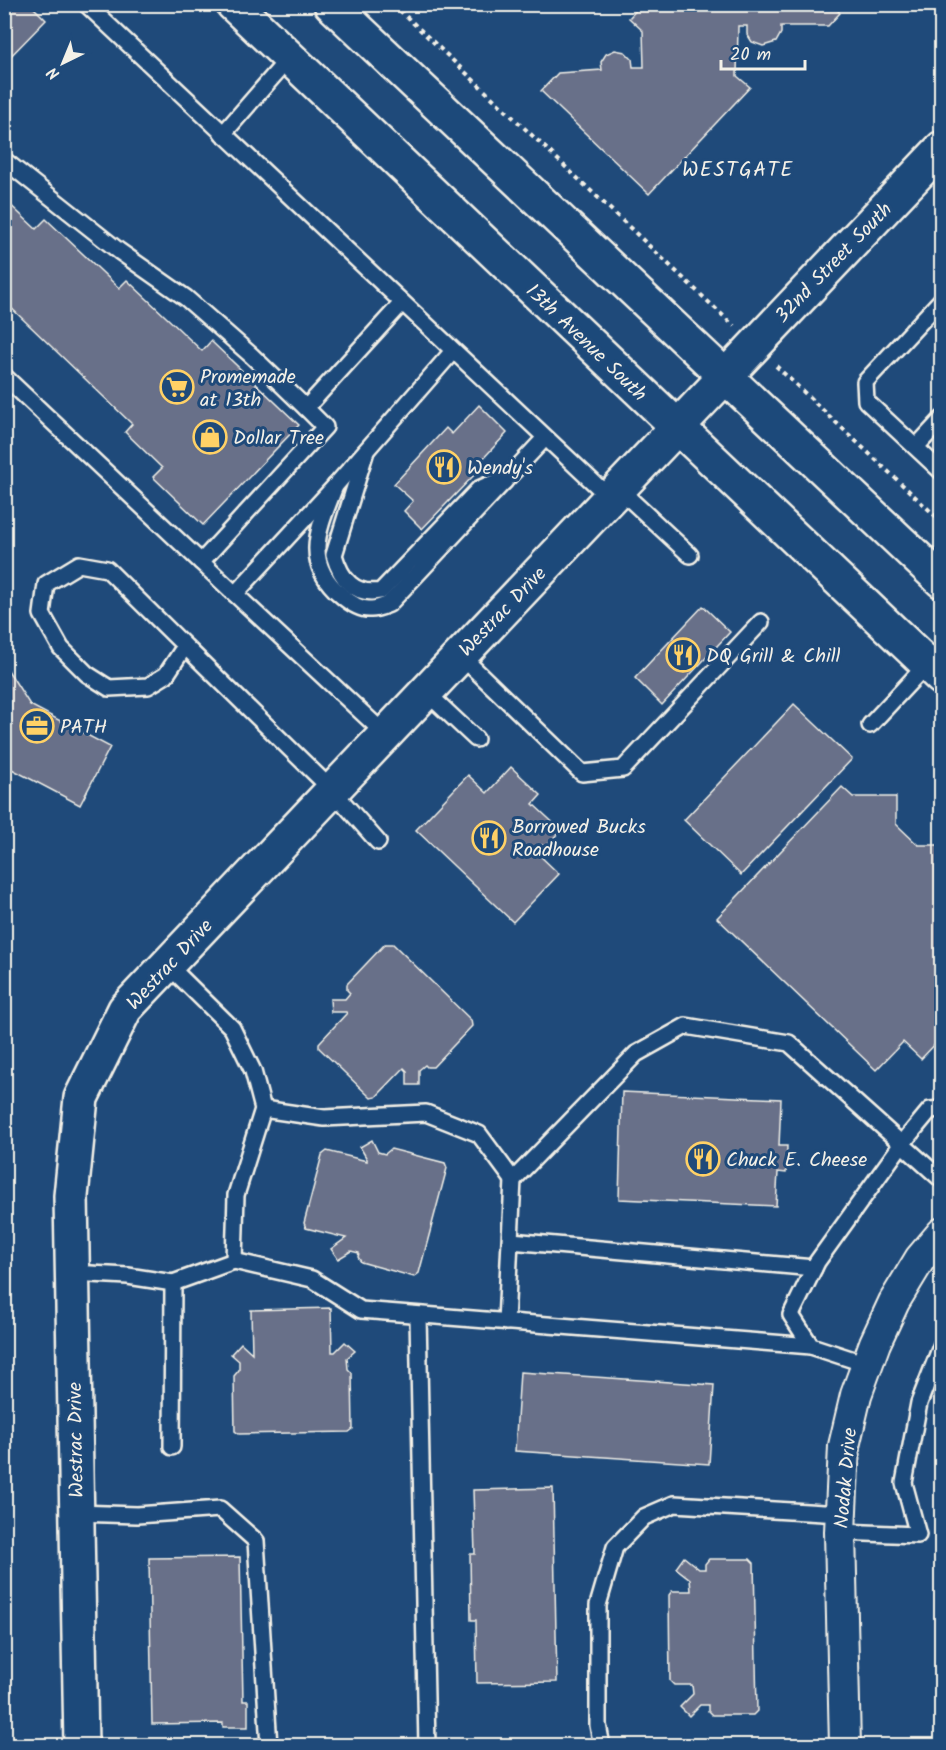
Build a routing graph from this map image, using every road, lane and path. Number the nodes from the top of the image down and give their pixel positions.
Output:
1 (86, 4) edge
2 (233, 4) edge
3 (331, 4) edge
4 (393, 4) edge
5 (290, 58) junction
6 (223, 135) junction
7 (942, 148) edge
8 (4, 160) edge
9 (942, 299) edge
10 (402, 303) junction
11 (726, 318) dead end
12 (453, 351) junction
13 (781, 370) dead end
14 (4, 376) edge
15 (725, 376) junction
16 (306, 408) junction
17 (942, 419) edge
18 (676, 428) junction
19 (545, 438) junction
20 (916, 447) junction
21 (366, 451) junction
22 (942, 472) edge
23 (504, 482) junction
24 (335, 486) junction
25 (614, 493) junction
26 (942, 522) edge
27 (690, 555) dead end
28 (201, 562) junction
29 (942, 581) edge
30 (235, 594) junction
31 (761, 622) dead end
32 (185, 646) junction
33 (460, 655) junction
34 (934, 671) edge
35 (426, 692) junction
36 (870, 725) dead end
37 (386, 735) junction
38 (476, 738) dead end
39 (333, 791) junction
40 (378, 842) dead end
41 (167, 964) junction
42 (263, 1109) junction
43 (942, 1109) edge
44 (901, 1145) junction
45 (513, 1180) junction
46 (942, 1180) edge
47 (942, 1233) edge
48 (511, 1241) junction
49 (234, 1261) junction
50 (814, 1268) junction
51 (72, 1273) junction
52 (173, 1283) junction
53 (418, 1316) junction
54 (506, 1322) junction
55 (942, 1344) edge
56 (811, 1346) junction
57 (866, 1364) junction
58 (171, 1447) dead end
59 (76, 1513) junction
60 (840, 1523) junction
61 (81, 1746) edge
62 (269, 1746) edge
63 (427, 1746) edge
64 (602, 1746) edge
65 (845, 1746) edge

1 - 6 lane
2 - 5 street, 13th Avenue South
3 - 15 street
4 - 11 path
5 - 6 lane
5 - 18 street, 13th Avenue South
6 - 10 lane
7 - 15 street, 32nd Street South
8 - 16 lane
9 - 20 lane
10 - 12 lane
10 - 16 lane
12 - 19 lane
12 - 21 lane
13 - 26 path
14 - 28 lane
15 - 18 street, Westrac Drive
15 - 29 street
16 - 28 lane
17 - 20 lane
18 - 25 street, Westrac Drive
18 - 34 street, 13th Avenue South
19 - 23 lane
19 - 25 lane
20 - 22 lane
21 - 23 lane
21 - 24 lane
23 - 24 lane
24 - 30 lane
25 - 27 lane
25 - 33 street, Westrac Drive
28 - 30 lane
30 - 37 lane
31 - 33 lane
32 - 32 lane
32 - 39 lane
33 - 35 street, Westrac Drive
34 - 36 lane
35 - 37 street, Westrac Drive
35 - 38 lane
37 - 39 street, Westrac Drive
39 - 40 lane
39 - 41 street, Westrac Drive
41 - 42 lane
41 - 51 street, Westrac Drive
42 - 45 lane
42 - 49 lane
43 - 44 lane
44 - 45 lane
44 - 46 lane
44 - 50 lane
45 - 48 lane
47 - 57 street, Nodak Drive
48 - 50 lane
48 - 54 lane
49 - 52 lane
49 - 53 lane
50 - 56 lane
51 - 52 lane
51 - 59 street, Westrac Drive
52 - 58 lane
53 - 54 lane
53 - 63 lane
54 - 56 lane
55 - 60 lane
56 - 57 lane
57 - 60 street, Nodak Drive
59 - 61 street, Westrac Drive
59 - 62 lane
60 - 64 lane
60 - 65 street, Nodak Drive

